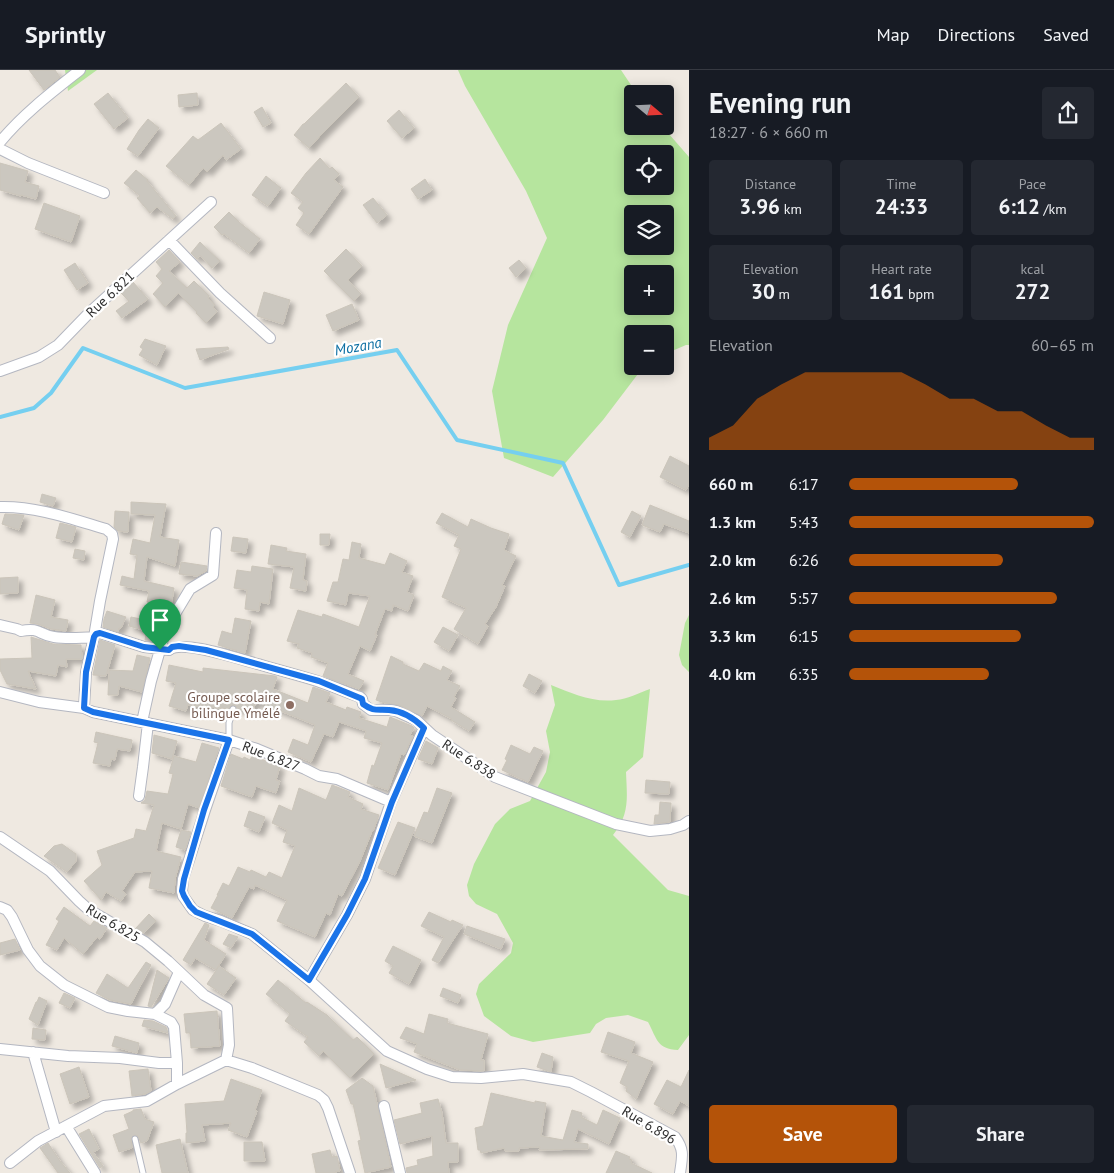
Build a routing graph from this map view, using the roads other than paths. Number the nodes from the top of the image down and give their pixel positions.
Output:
1 (80, 70) edge
2 (0, 142) edge
3 (0, 148) edge
4 (104, 193) dead end
5 (211, 202) dead end
6 (169, 240) junction
7 (270, 338) dead end
8 (0, 371) edge
9 (0, 507) edge
10 (216, 533) dead end
11 (0, 625) edge
12 (94, 637) junction
13 (160, 650) junction
14 (0, 692) edge
15 (84, 708) junction
16 (233, 709) dead end
17 (145, 723) junction
18 (424, 728) junction
19 (229, 740) junction
20 (139, 796) dead end
21 (392, 802) junction
22 (689, 821) edge
23 (0, 838) edge
24 (0, 907) edge
25 (179, 972) junction
26 (309, 980) junction
27 (155, 1014) junction
28 (0, 1049) edge
29 (33, 1052) junction
30 (226, 1060) junction
31 (177, 1063) junction
32 (177, 1084) junction
33 (384, 1106) dead end
34 (66, 1126) junction
35 (56, 1132) junction
36 (135, 1139) dead end
37 (10, 1163) dead end
38 (95, 1173) edge
39 (143, 1173) edge
40 (350, 1173) edge
41 (400, 1173) edge
42 (680, 1173) edge

1 - 2 street
3 - 4 street
5 - 6 street, Rue 6.821
6 - 7 street
6 - 8 street, Rue 6.821
9 - 12 street
10 - 13 street
11 - 12 street, Rue 6.838
12 - 13 street, Rue 6.838
12 - 15 street
13 - 17 street
13 - 18 street, Rue 6.838
14 - 15 street, Rue 6.827
15 - 17 street, Rue 6.827
16 - 19 lane
17 - 19 street, Rue 6.827
17 - 20 street
18 - 21 street
18 - 22 street, Rue 6.838
19 - 21 street, Rue 6.827
19 - 26 street, Rue 6.896
21 - 26 street
23 - 25 street, Rue 6.825
24 - 27 street
25 - 27 street
25 - 30 street, Rue 6.825
26 - 42 street, Rue 6.896
27 - 31 street
28 - 29 street
29 - 31 street
29 - 35 street
30 - 32 street
30 - 40 street
31 - 32 street
32 - 34 street
33 - 41 street
34 - 35 street
34 - 38 street
35 - 37 street
36 - 39 lane

